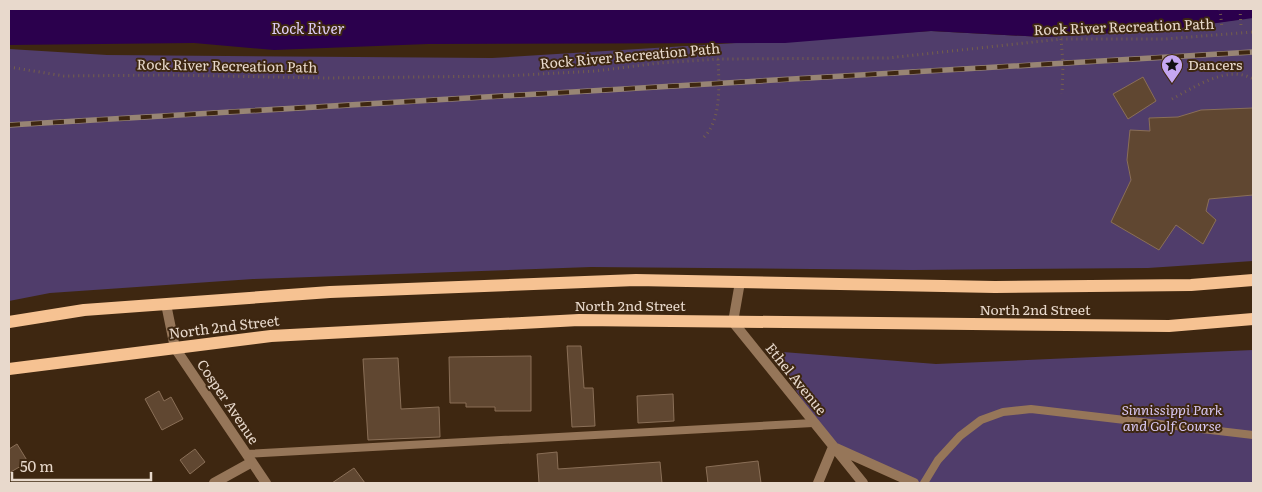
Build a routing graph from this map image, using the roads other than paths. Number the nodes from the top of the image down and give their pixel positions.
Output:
1 (1253, 280) edge
2 (740, 282) junction
3 (166, 304) junction
4 (1253, 318) edge
5 (9, 322) edge
6 (733, 322) junction
7 (175, 348) junction
8 (9, 369) edge
9 (813, 423) junction
10 (1253, 435) edge
11 (832, 446) junction
12 (249, 458) junction
13 (214, 483) edge
14 (266, 483) edge
15 (818, 483) edge
16 (863, 483) edge
17 (914, 483) edge
18 (924, 483) edge

1 - 2 main road, North 2nd Street
2 - 3 main road, North 2nd Street
2 - 6 street
3 - 5 main road, North 2nd Street
3 - 7 street, Cosper Avenue
4 - 6 main road, North 2nd Street
6 - 7 main road, North 2nd Street
6 - 9 street, Ethel Avenue
7 - 8 main road, North 2nd Street
7 - 12 street, Cosper Avenue
9 - 11 street, Ethel Avenue
9 - 12 lane
10 - 18 lane
11 - 15 street
11 - 16 street, Ethel Avenue
11 - 17 street
12 - 13 street
12 - 14 street, Cosper Avenue

